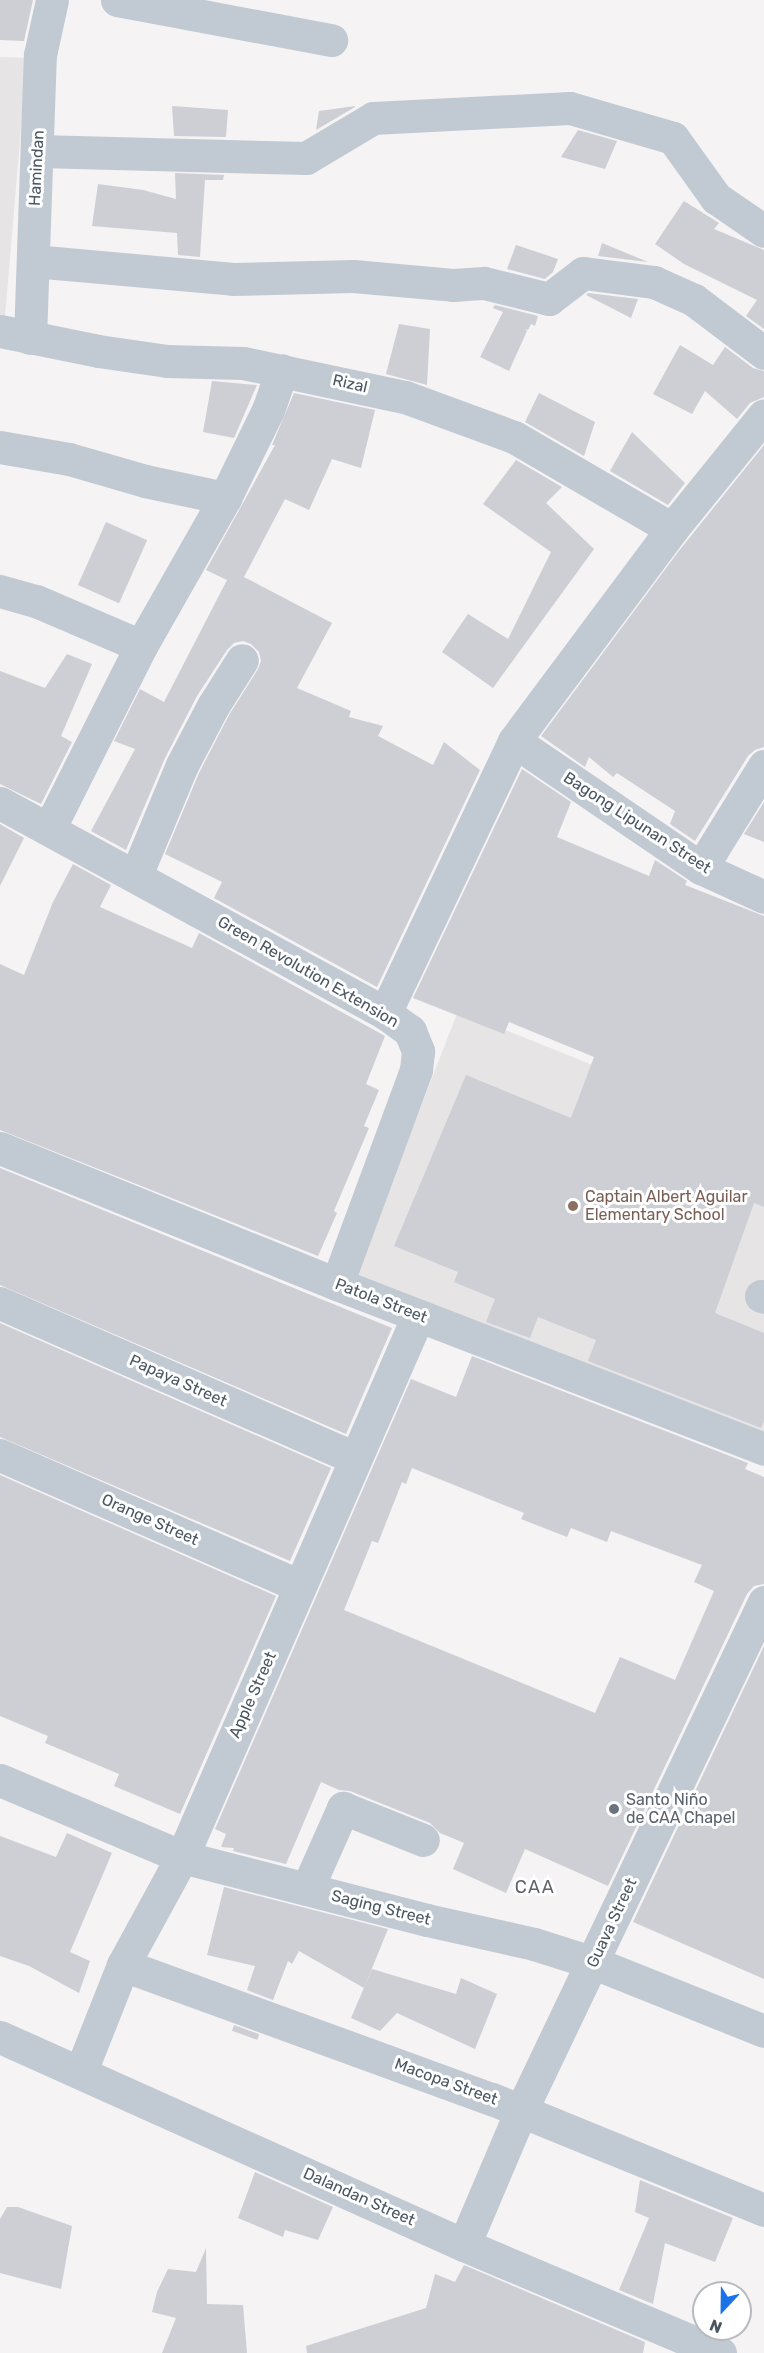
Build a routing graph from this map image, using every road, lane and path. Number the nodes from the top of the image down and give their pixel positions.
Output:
1 (52, 0) edge
2 (117, 0) edge
3 (331, 40) dead end
4 (38, 151) junction
5 (764, 231) edge
6 (33, 261) junction
7 (15, 334) edge
8 (764, 353) edge
9 (282, 370) junction
10 (764, 415) edge
11 (0, 447) edge
12 (225, 498) junction
13 (672, 529) junction
14 (0, 591) edge
15 (141, 646) junction
16 (242, 660) dead end
17 (514, 741) junction
18 (764, 766) edge
19 (0, 803) edge
20 (49, 829) junction
21 (701, 868) junction
22 (136, 875) junction
23 (764, 897) edge
24 (385, 1013) junction
25 (0, 1148) edge
26 (337, 1284) junction
27 (2, 1308) edge
28 (418, 1316) junction
29 (764, 1449) edge
30 (0, 1455) edge
31 (355, 1458) junction
32 (300, 1586) junction
33 (764, 1602) edge
34 (754, 1647) edge
35 (0, 1780) edge
36 (423, 1840) dead end
37 (182, 1857) junction
38 (307, 1889) junction
39 (594, 1963) junction
40 (123, 1965) junction
41 (764, 2031) edge
42 (0, 2037) edge
43 (81, 2071) junction
44 (521, 2111) junction
45 (764, 2210) edge
46 (464, 2245) junction
47 (720, 2353) edge

1 - 4 street, Hamindan
2 - 3 street
4 - 5 street
4 - 6 street, Hamindan
6 - 7 street, Hamindan
6 - 8 street
7 - 9 street, Rizal
9 - 12 street
9 - 13 street, Rizal
10 - 13 street
11 - 12 street
12 - 15 street
13 - 17 street
14 - 15 street
15 - 20 street
16 - 22 street
17 - 21 street, Bagong Lipunan Street
17 - 24 street
18 - 21 street
19 - 20 street, Green Revolution Extension
20 - 22 street, Green Revolution Extension
21 - 23 street, Bagong Lipunan Street
22 - 24 street, Green Revolution Extension
24 - 26 street, Green Revolution Extension
25 - 26 street, Patola Street
26 - 28 street, Patola Street
27 - 31 street, Papaya Street
28 - 29 street, Patola Street
28 - 31 street, Apple Street
30 - 32 street, Orange Street
31 - 32 street, Apple Street
32 - 37 street, Apple Street
33 - 34 street, Guava Street
34 - 39 street, Guava Street
35 - 37 street, Saging Street
36 - 38 street
37 - 38 street, Saging Street
37 - 40 street, Apple Street
38 - 39 street, Saging Street
39 - 41 street, Saging Street
39 - 44 street, Guava Street
40 - 43 street, Apple Street
40 - 44 street, Macopa Street
42 - 43 street, Dalandan Street
43 - 46 street, Dalandan Street
44 - 45 street, Macopa Street
44 - 46 street, Guava Street
46 - 47 street, Dalandan Street

